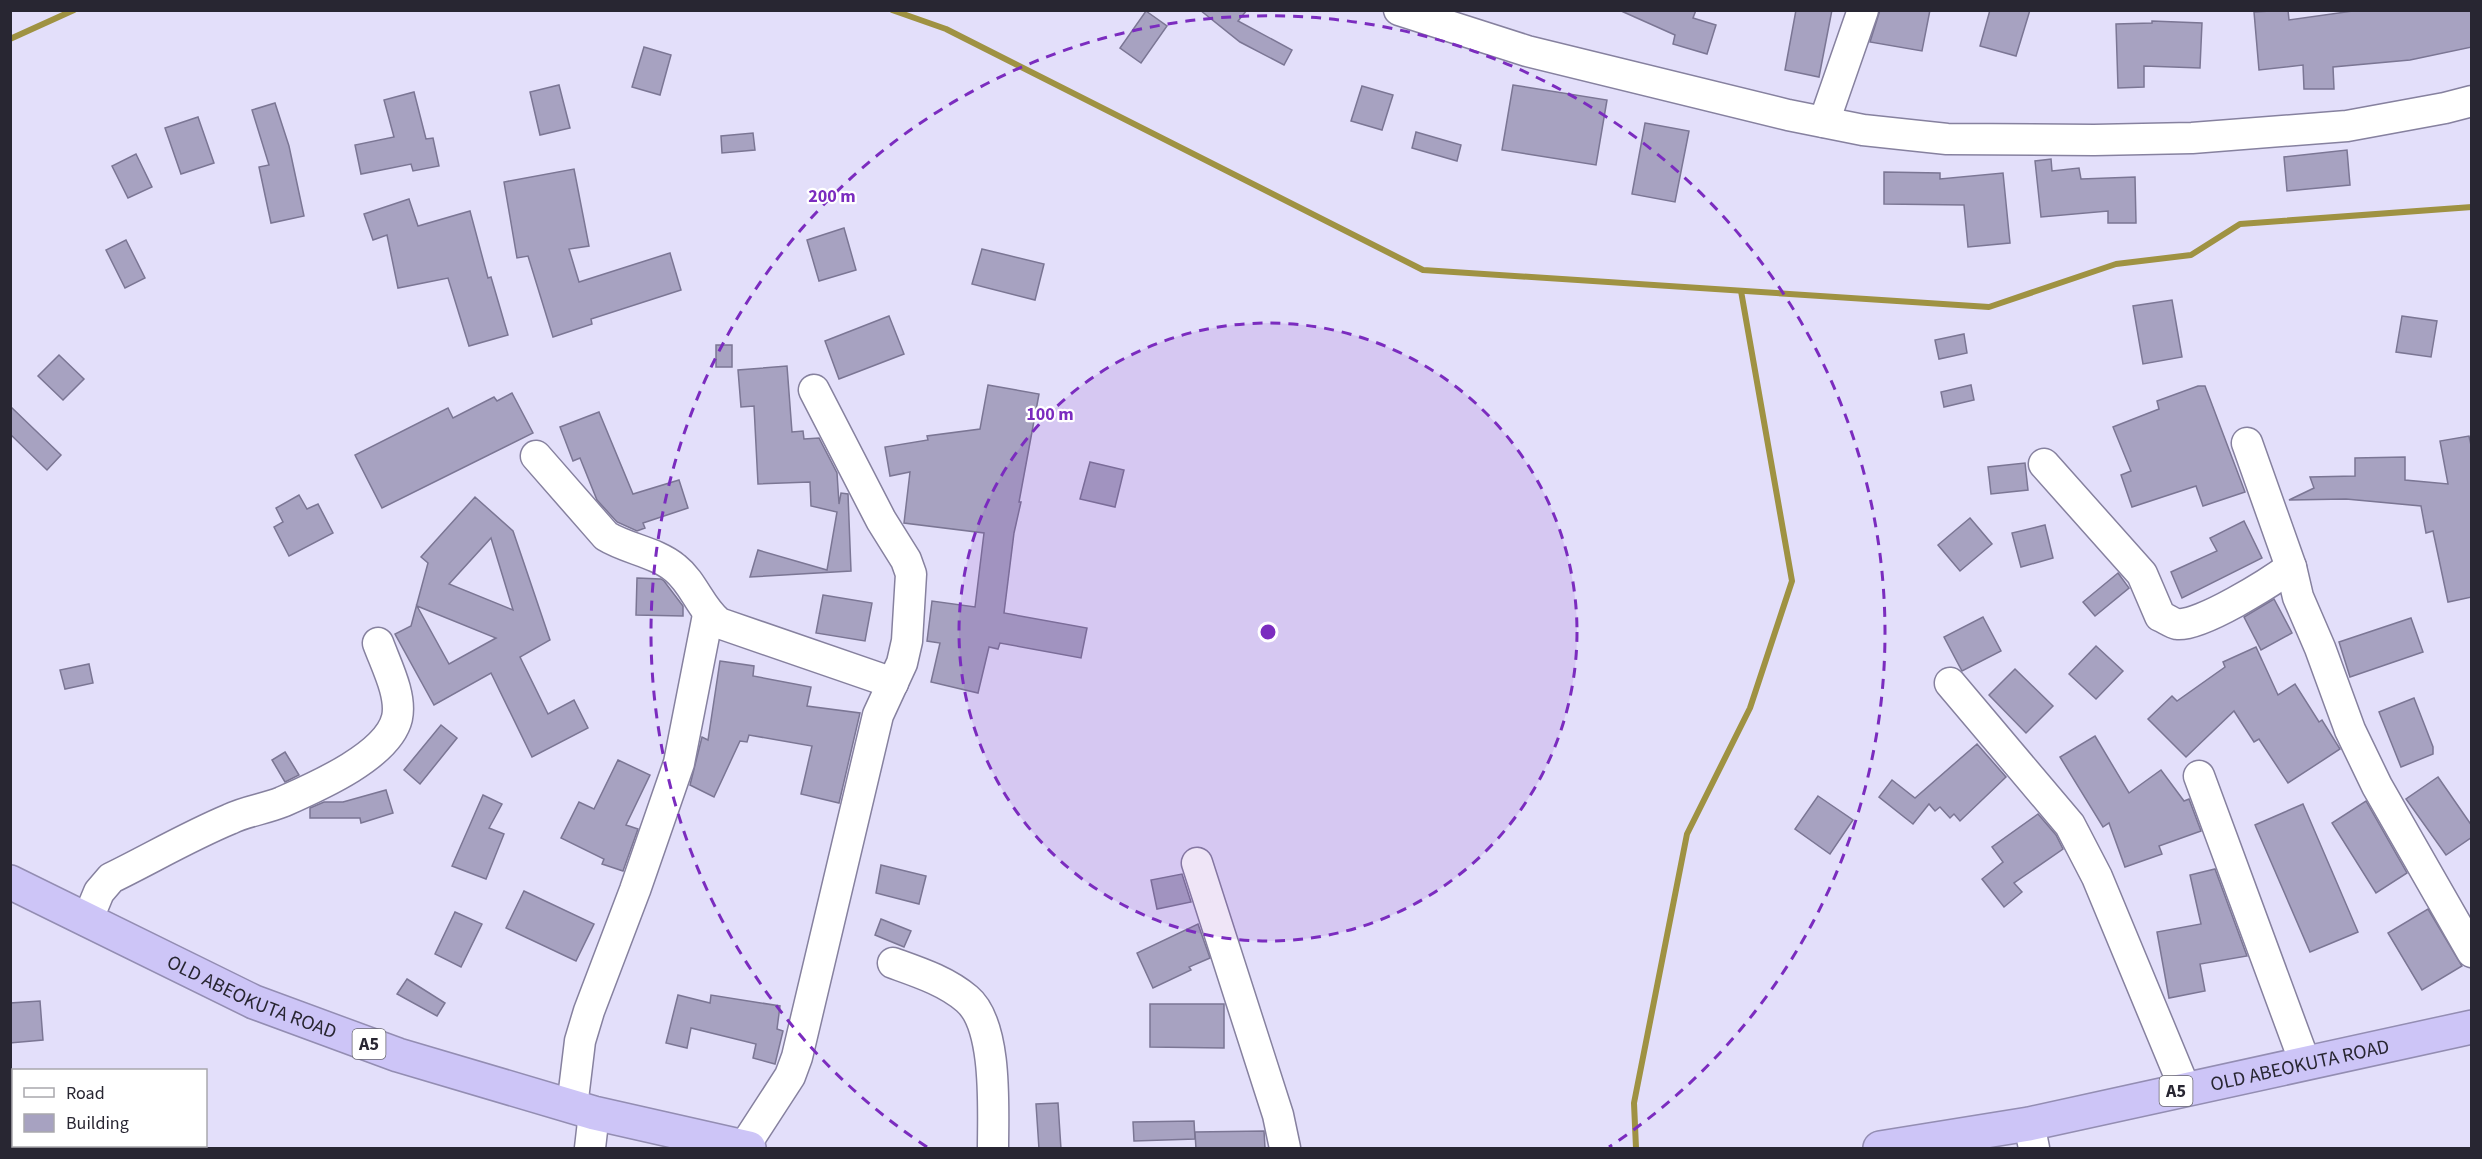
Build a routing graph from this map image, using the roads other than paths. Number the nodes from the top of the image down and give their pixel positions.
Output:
1 (1399, 10) edge
2 (1863, 10) edge
3 (2472, 101) edge
4 (1824, 122) junction
5 (814, 390) dead end
6 (2247, 443) dead end
7 (536, 456) dead end
8 (2044, 464) dead end
9 (2291, 567) junction
10 (708, 615) junction
11 (378, 643) dead end
12 (893, 683) junction
13 (1950, 683) dead end
14 (2199, 776) dead end
15 (1197, 863) dead end
16 (10, 882) edge
17 (87, 921) junction
18 (2472, 952) edge
19 (893, 963) dead end
20 (2472, 1026) edge
21 (2305, 1063) junction
22 (2184, 1089) junction
23 (583, 1110) junction
24 (2031, 1136) edge
25 (747, 1148) edge
26 (590, 1149) edge
27 (993, 1149) edge
28 (1285, 1149) edge
29 (1880, 1149) edge

1 - 4 street
2 - 4 street
3 - 4 street
5 - 12 street
6 - 9 street
7 - 10 street
8 - 9 street
9 - 18 street
10 - 12 street
10 - 23 street
11 - 17 street
12 - 25 street
13 - 22 street
14 - 21 street
15 - 28 street
16 - 17 highway, OLD ABEOKUTA ROAD / A5
17 - 23 highway, OLD ABEOKUTA ROAD / A5
19 - 27 street
20 - 21 highway, OLD ABEOKUTA ROAD / A5
21 - 22 highway, OLD ABEOKUTA ROAD / A5
22 - 24 highway, OLD ABEOKUTA ROAD / A5
23 - 25 highway, OLD ABEOKUTA ROAD / A5
23 - 26 street
24 - 29 highway, OLD ABEOKUTA ROAD / A5

